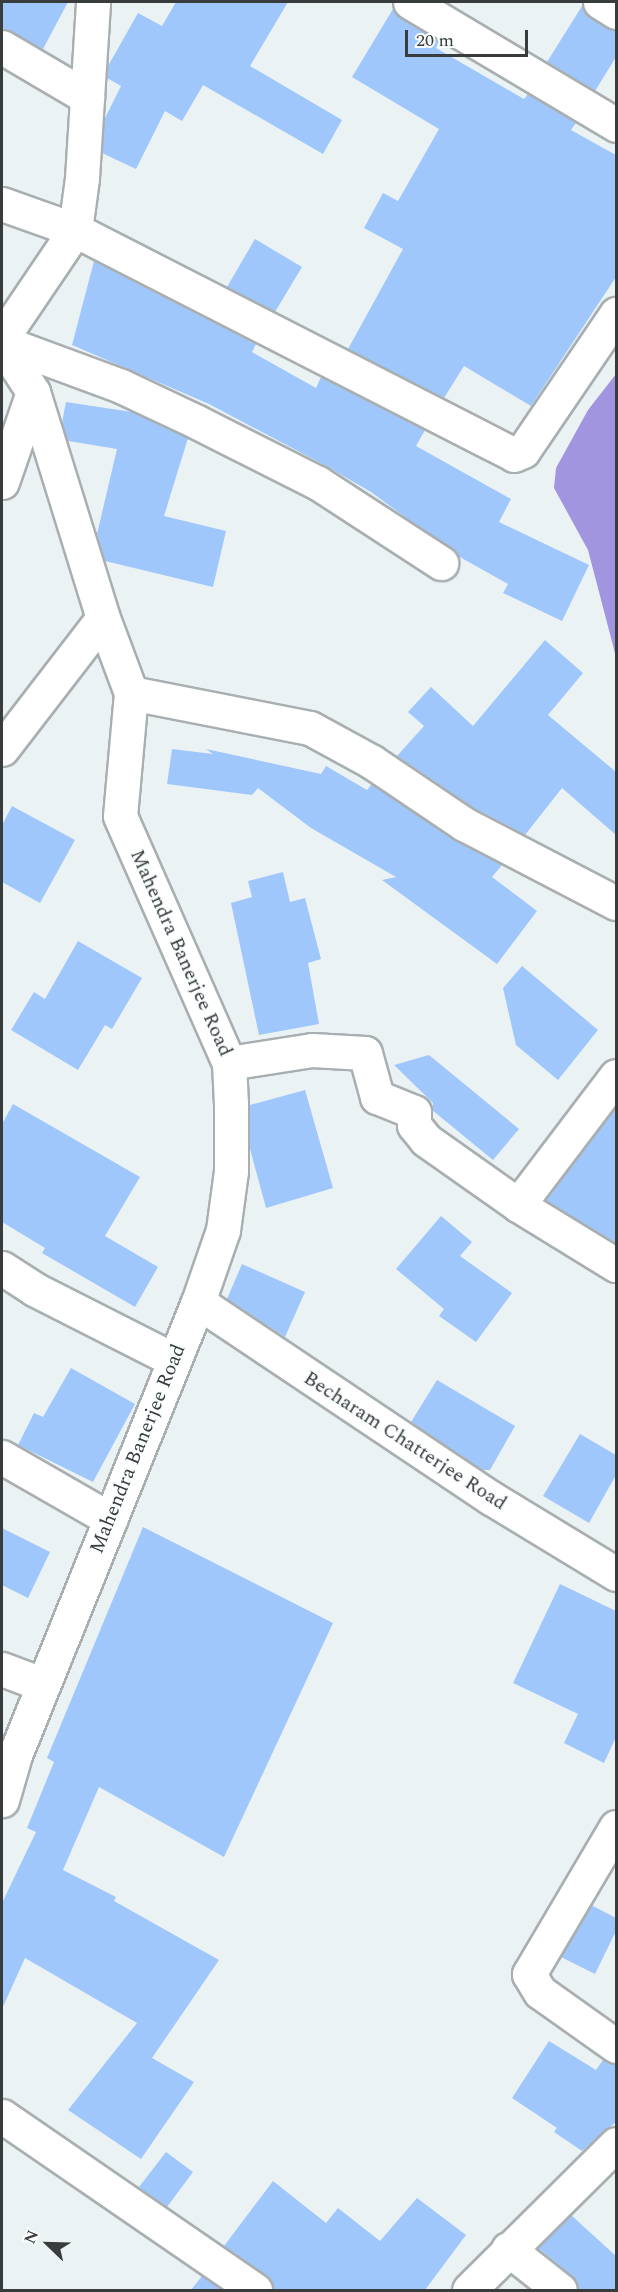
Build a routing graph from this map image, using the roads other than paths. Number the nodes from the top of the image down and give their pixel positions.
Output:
1 (93, 2) edge
2 (410, 2) edge
3 (600, 2) edge
4 (616, 12) edge
5 (2, 47) edge
6 (87, 97) junction
7 (616, 125) edge
8 (2, 204) edge
9 (75, 230) junction
10 (616, 315) edge
11 (2, 342) edge
12 (33, 392) junction
13 (2, 482) edge
14 (441, 563) dead end
15 (103, 618) junction
16 (131, 693) junction
17 (2, 749) edge
18 (616, 903) edge
19 (230, 1063) junction
20 (616, 1076) edge
21 (518, 1205) junction
22 (616, 1265) edge
23 (2, 1268) edge
24 (198, 1302) junction
25 (174, 1360) junction
26 (2, 1457) edge
27 (110, 1519) junction
28 (616, 1574) edge
29 (2, 1669) edge
30 (42, 1684) junction
31 (2, 1800) edge
32 (616, 1827) edge
33 (616, 2046) edge
34 (2, 2116) edge
35 (616, 2144) edge
36 (508, 2249) junction
37 (255, 2290) edge
38 (469, 2290) edge
39 (560, 2290) edge

1 - 6 street
2 - 7 street
3 - 4 street
5 - 6 street
6 - 9 street
8 - 9 street
9 - 10 street
9 - 11 street
11 - 12 street, Mahendra Banerjee Road
11 - 14 street
12 - 13 street
12 - 15 street, Mahendra Banerjee Road
15 - 16 street, Mahendra Banerjee Road
15 - 17 street
16 - 18 street
16 - 19 street, Mahendra Banerjee Road
19 - 21 street
19 - 24 street, Mahendra Banerjee Road
20 - 21 street
21 - 22 street
23 - 25 street
24 - 25 street, Mahendra Banerjee Road
24 - 28 street, Becharam Chatterjee Road
25 - 27 street, Mahendra Banerjee Road
26 - 27 street
27 - 30 street, Mahendra Banerjee Road
29 - 30 street
30 - 31 street, Mahendra Banerjee Road
32 - 33 street
34 - 37 street
35 - 36 street
36 - 38 street
36 - 39 street

